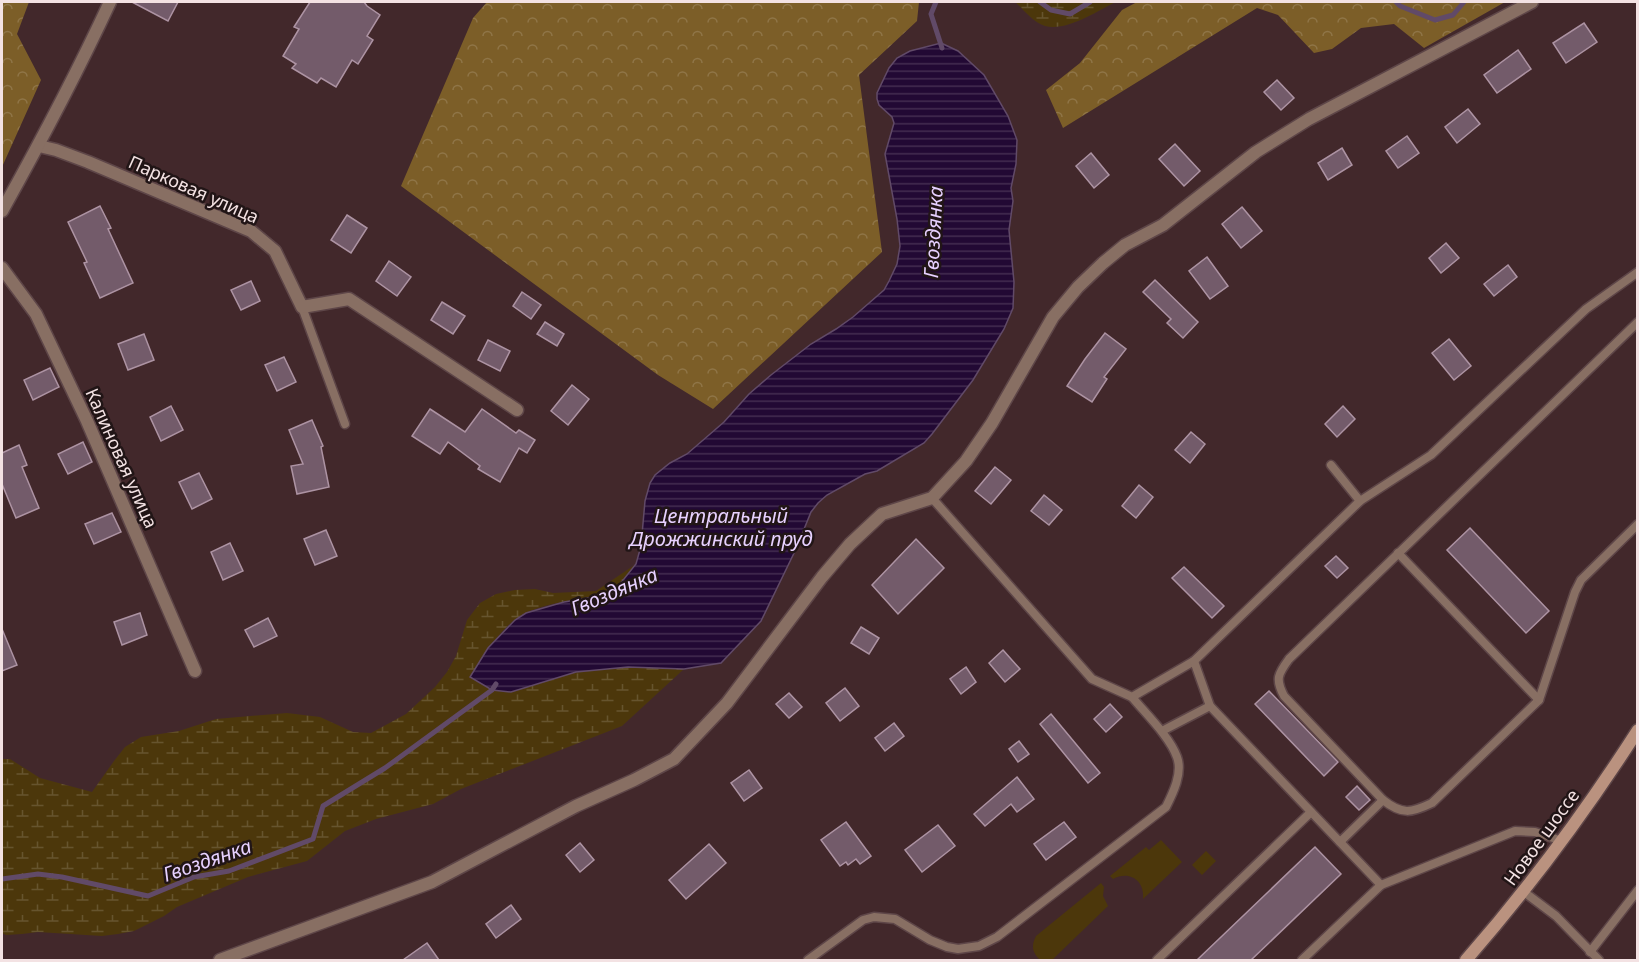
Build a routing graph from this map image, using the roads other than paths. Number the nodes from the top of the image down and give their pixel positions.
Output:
1 (110, 2) edge
2 (1532, 2) edge
3 (39, 146) junction
4 (2, 211) edge
5 (2, 268) edge
6 (1638, 272) edge
7 (302, 307) junction
8 (1638, 322) edge
9 (517, 410) dead end
10 (345, 424) dead end
11 (1330, 465) dead end
12 (932, 498) junction
13 (1360, 501) junction
14 (1638, 524) edge
15 (1398, 553) junction
16 (1194, 661) junction
17 (195, 671) dead end
18 (1132, 698) junction
19 (1539, 700) junction
20 (1210, 706) junction
21 (1638, 730) edge
22 (1162, 731) junction
23 (1383, 800) junction
24 (1311, 812) junction
25 (1562, 841) junction
26 (1340, 842) junction
27 (1381, 885) junction
28 (1638, 890) edge
29 (1524, 892) junction
30 (1590, 952) junction
31 (220, 960) edge
32 (808, 960) edge
33 (1157, 960) edge
34 (1302, 960) edge
35 (1466, 960) edge
36 (1599, 960) edge

1 - 3 street
2 - 12 street
3 - 4 street
3 - 7 street, Парковая улица
5 - 17 street, Калиновая улица
6 - 13 lane
7 - 9 street
7 - 10 lane
8 - 15 lane
11 - 13 lane
12 - 18 lane
12 - 31 street
13 - 16 lane
14 - 19 lane
15 - 19 lane
15 - 23 lane
16 - 18 lane
16 - 20 lane
18 - 22 lane
19 - 23 lane
20 - 22 lane
20 - 24 lane
21 - 25 street, Новое шоссе
22 - 32 lane
23 - 26 lane
24 - 26 lane
24 - 33 lane
25 - 27 lane
25 - 29 street, Новое шоссе
26 - 27 lane
27 - 34 lane
28 - 30 lane
29 - 30 lane
29 - 35 street, Новое шоссе
30 - 36 lane

